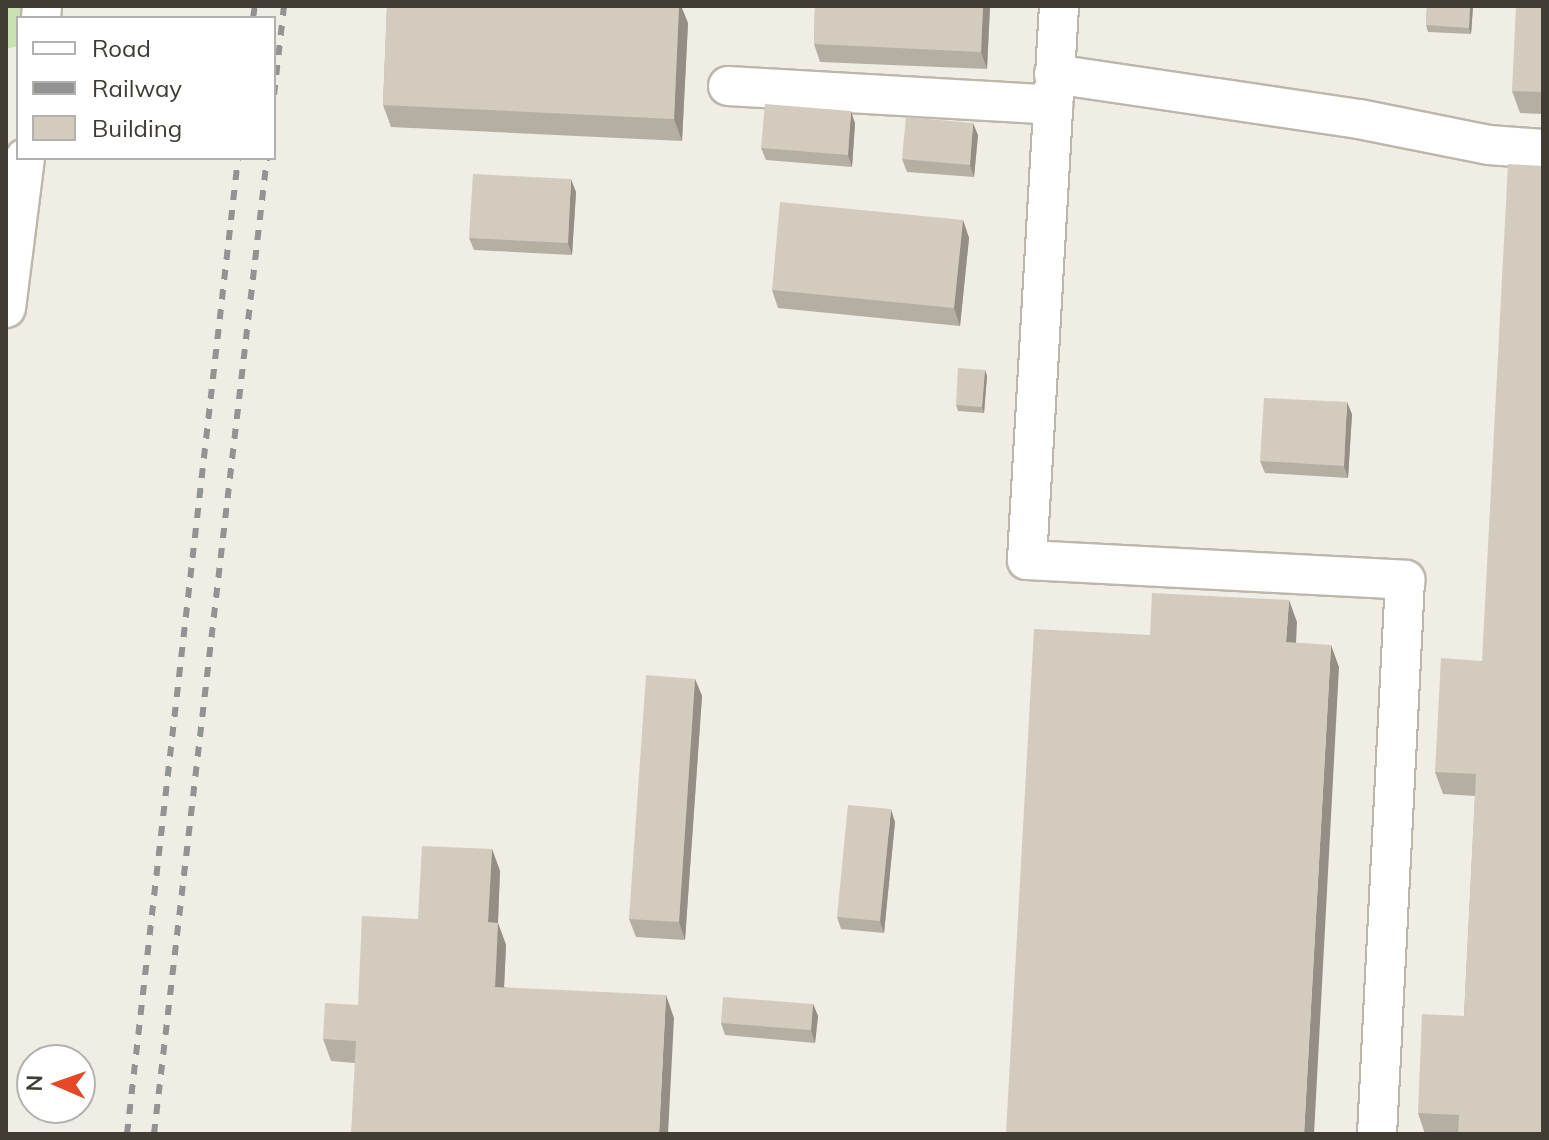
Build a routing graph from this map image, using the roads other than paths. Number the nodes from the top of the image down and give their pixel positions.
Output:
1 (1059, 6) edge
2 (728, 86) dead end
3 (1054, 90) junction
4 (1543, 149) edge
5 (25, 160) edge
6 (6, 308) edge
7 (1377, 1134) edge

1 - 3 lane
2 - 3 lane
3 - 4 lane
3 - 7 lane
5 - 6 lane

